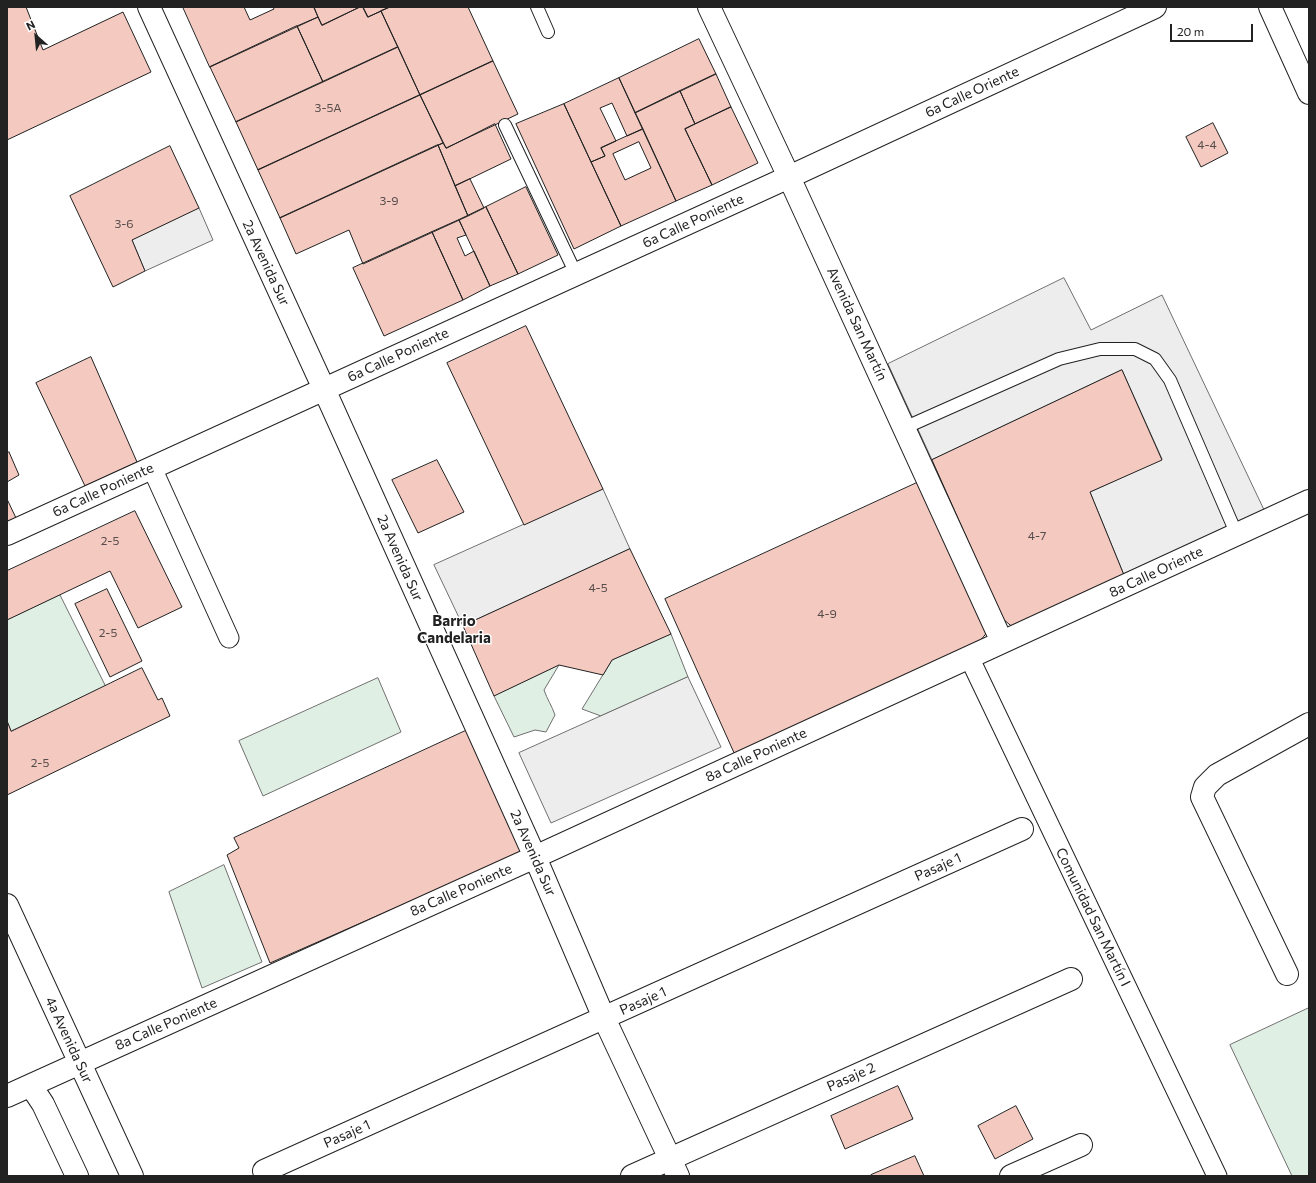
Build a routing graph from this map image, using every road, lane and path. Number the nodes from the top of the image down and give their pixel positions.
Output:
1 (149, 7) edge
2 (537, 7) edge
3 (709, 7) edge
4 (1155, 7) edge
5 (1270, 7) edge
6 (548, 32) dead end
7 (1309, 93) edge
8 (505, 125) dead end
9 (789, 177) junction
10 (576, 274) junction
11 (324, 389) junction
12 (904, 428) junction
13 (152, 468) junction
14 (1309, 502) edge
15 (7, 534) edge
16 (1237, 535) junction
17 (229, 638) dead end
18 (1002, 642) junction
19 (969, 657) junction
20 (1309, 724) edge
21 (1022, 830) dead end
22 (535, 857) junction
23 (7, 905) edge
24 (1287, 974) dead end
25 (1071, 979) dead end
26 (604, 1018) junction
27 (80, 1064) junction
28 (31, 1086) junction
29 (7, 1096) edge
30 (1081, 1145) dead end
31 (673, 1167) edge
32 (264, 1171) dead end
33 (77, 1176) edge
34 (132, 1176) edge
35 (632, 1176) edge
36 (1012, 1176) edge
37 (1217, 1176) edge

1 - 11 street, 2a Avenida Sur
2 - 6 lane
3 - 9 street, Avenida San Martín
4 - 9 street, 6a Calle Oriente
5 - 7 street
8 - 10 lane
9 - 10 street, 6a Calle Poniente
9 - 12 street, Avenida San Martín
10 - 11 street, 6a Calle Poniente
11 - 13 street, 6a Calle Poniente
11 - 22 street, 2a Avenida Sur
12 - 16 lane
12 - 18 street, Avenida San Martín
13 - 15 street, 6a Calle Poniente
13 - 17 street
14 - 16 street, 8a Calle Oriente
16 - 18 street, 8a Calle Oriente
18 - 19 street, 8a Calle Poniente
19 - 22 street, 8a Calle Poniente
19 - 37 street, Comunidad San Martín I
20 - 24 street
21 - 26 street, Pasaje 1
22 - 26 street, 2a Avenida Sur
22 - 27 street, 8a Calle Poniente
23 - 27 street, 4a Avenida Sur
25 - 31 street, Pasaje 2
26 - 31 street, 2a Avenida Sur
26 - 32 street, Pasaje 1
27 - 28 street, 8a Calle Poniente
27 - 34 street, 4a Avenida Sur
28 - 29 street, 8a Calle Poniente
28 - 33 street
30 - 36 street
31 - 35 street, Pasaje 2

